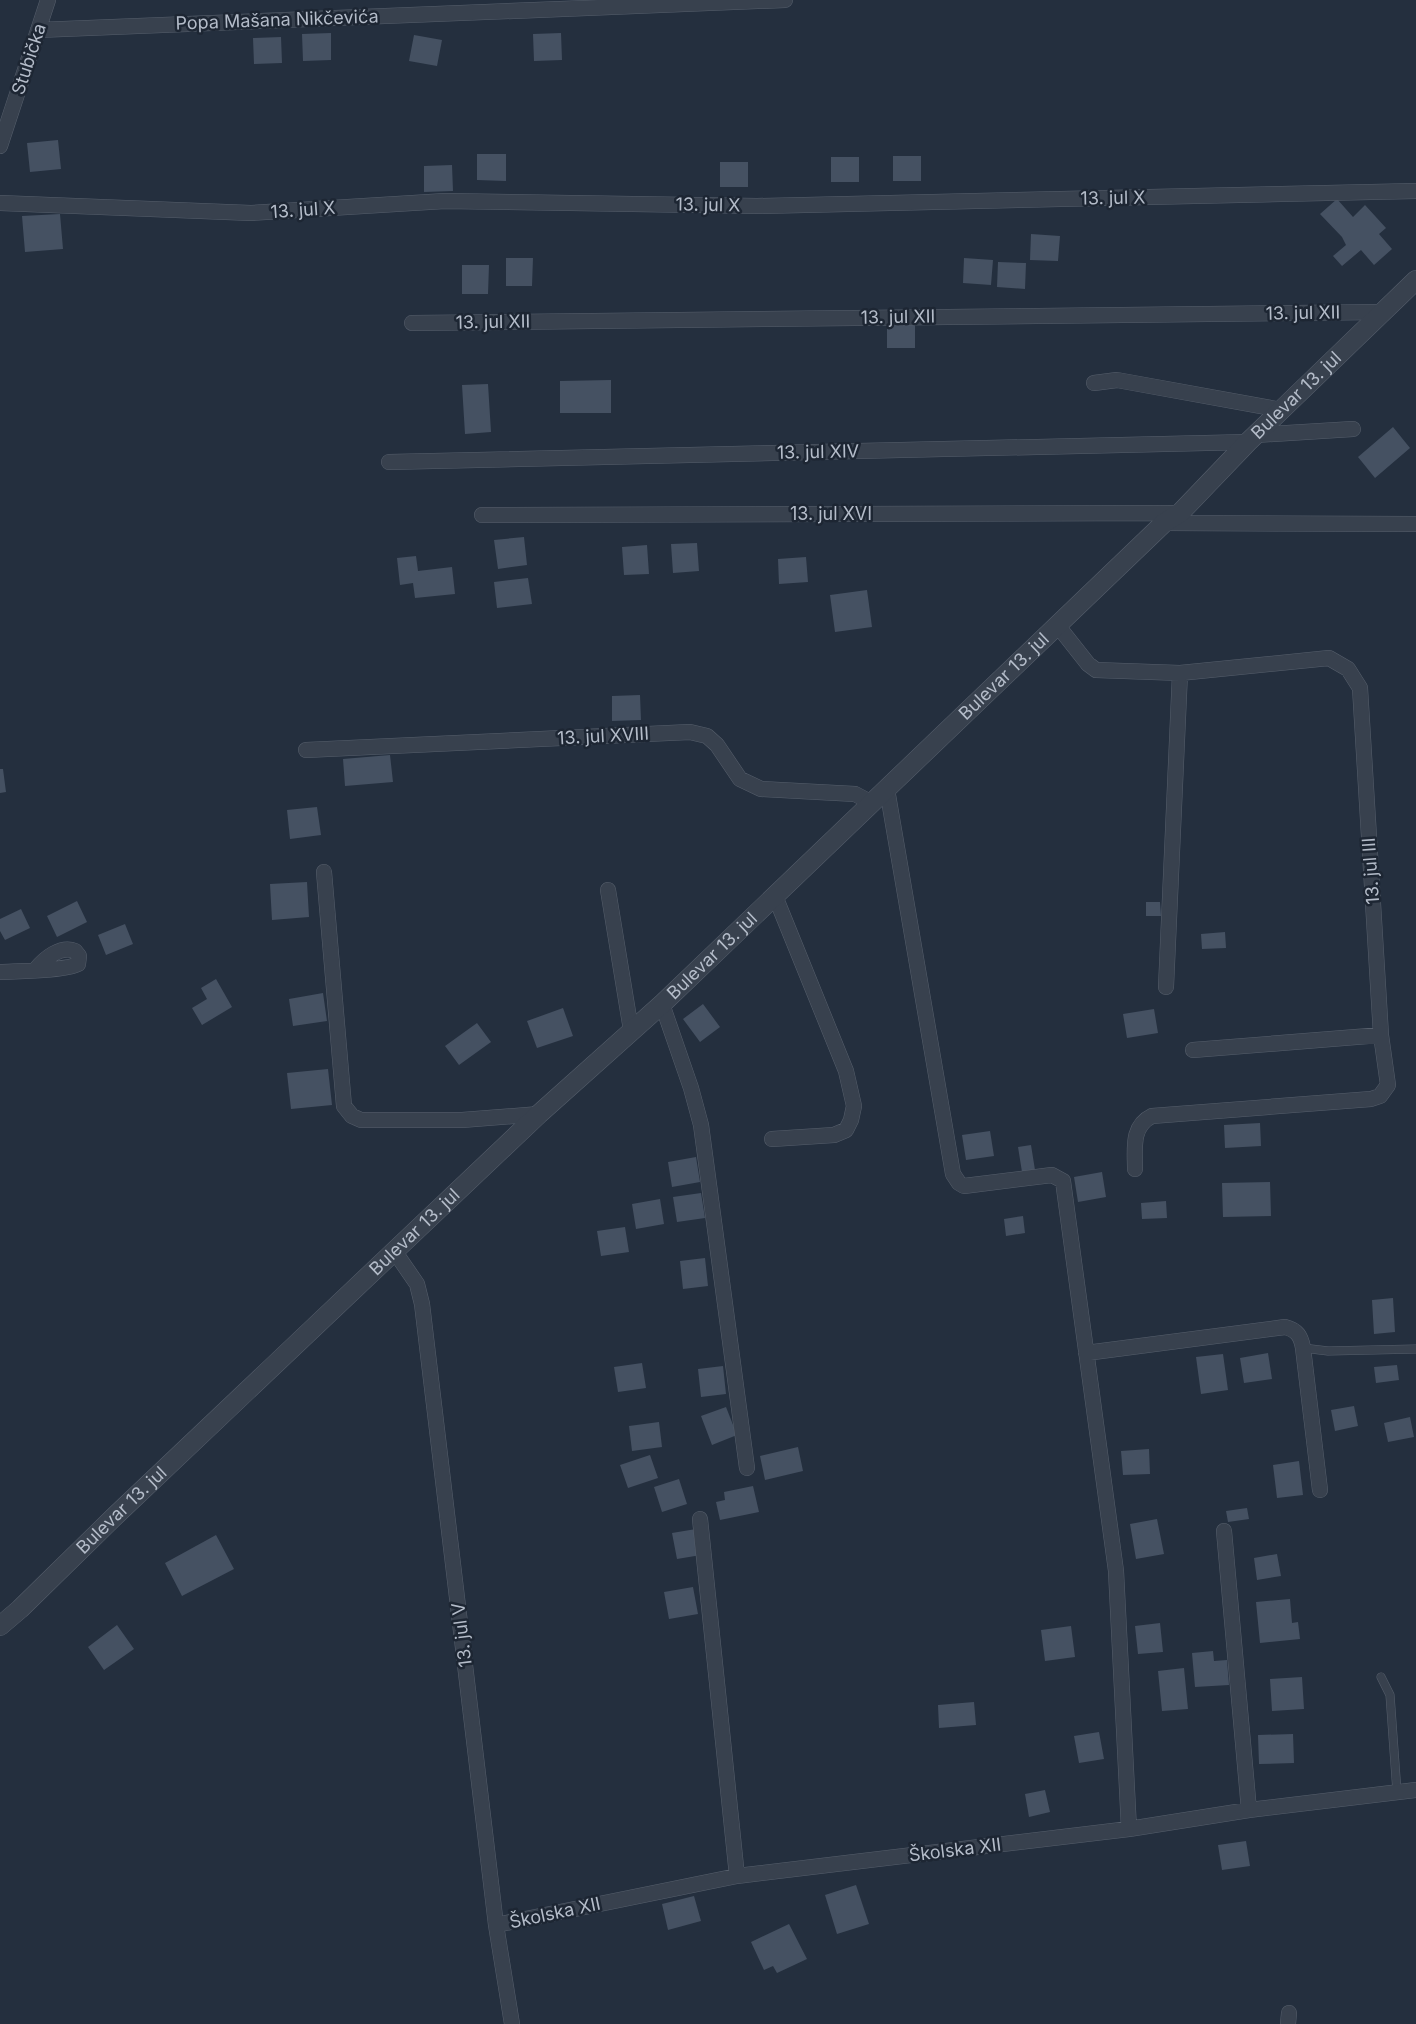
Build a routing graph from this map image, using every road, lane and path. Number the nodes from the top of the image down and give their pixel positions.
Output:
1 (48, 0) edge
2 (785, 0) edge
3 (38, 30) junction
4 (0, 146) edge
5 (1416, 191) edge
6 (0, 203) edge
7 (1416, 280) edge
8 (1384, 312) junction
9 (412, 323) dead end
10 (1094, 383) dead end
11 (1282, 410) junction
12 (1354, 429) dead end
13 (1252, 438) junction
14 (389, 462) dead end
15 (1180, 513) junction
16 (482, 515) dead end
17 (1164, 523) junction
18 (1416, 524) edge
19 (1058, 626) junction
20 (1180, 672) junction
21 (306, 750) dead end
22 (887, 789) junction
23 (872, 803) junction
24 (324, 872) dead end
25 (608, 890) dead end
26 (775, 896) junction
27 (36, 969) dead end
28 (0, 972) edge
29 (1166, 987) dead end
30 (662, 1004) junction
31 (631, 1030) junction
32 (1381, 1035) junction
33 (1193, 1050) dead end
34 (539, 1114) junction
35 (772, 1139) dead end
36 (1135, 1169) dead end
37 (395, 1252) junction
38 (1303, 1348) junction
39 (1416, 1349) edge
40 (1086, 1353) junction
41 (747, 1468) dead end
42 (1320, 1490) dead end
43 (700, 1519) dead end
44 (1224, 1531) dead end
45 (0, 1626) edge
46 (1380, 1677) dead end
47 (1416, 1790) edge
48 (1397, 1792) junction
49 (1249, 1810) junction
50 (1129, 1829) junction
51 (737, 1876) junction
52 (496, 1925) junction
53 (512, 2024) edge

1 - 3 street, Stubička
2 - 3 street, Popa Mašana Nikčevića
3 - 4 street, Stubička
5 - 6 street, 13. jul X
7 - 8 street, Bulevar 13. jul
8 - 9 street, 13. jul XII
8 - 11 street, Bulevar 13. jul
10 - 11 street
11 - 13 street, Bulevar 13. jul
12 - 13 street, 13. jul XIV
13 - 14 street, 13. jul XIV
13 - 15 street, Bulevar 13. jul
15 - 16 street, 13. jul XVI
15 - 17 street, Bulevar 13. jul
17 - 18 street
17 - 19 street, Bulevar 13. jul
19 - 20 street, 13. jul III
19 - 22 street, Bulevar 13. jul
20 - 29 street
20 - 32 street, 13. jul III
21 - 23 street, 13. jul XVIII
22 - 23 street, Bulevar 13. jul
22 - 40 street
23 - 26 street, Bulevar 13. jul
24 - 34 street
25 - 31 street
26 - 30 street, Bulevar 13. jul
26 - 35 street
27 - 28 street
30 - 31 street, Bulevar 13. jul
30 - 41 street
31 - 34 street, Bulevar 13. jul
32 - 33 street
32 - 36 street, 13. jul III
34 - 37 street, Bulevar 13. jul
37 - 45 street, Bulevar 13. jul
37 - 52 street, 13. jul V
38 - 39 lane
38 - 40 street
38 - 42 street
40 - 50 street
43 - 51 street
44 - 49 street
46 - 48 lane
47 - 48 street, Školska XII
48 - 49 street, Školska XII
49 - 50 street, Školska XII
50 - 51 street, Školska XII
51 - 52 street, Školska XII
52 - 53 street, 13. jul V

